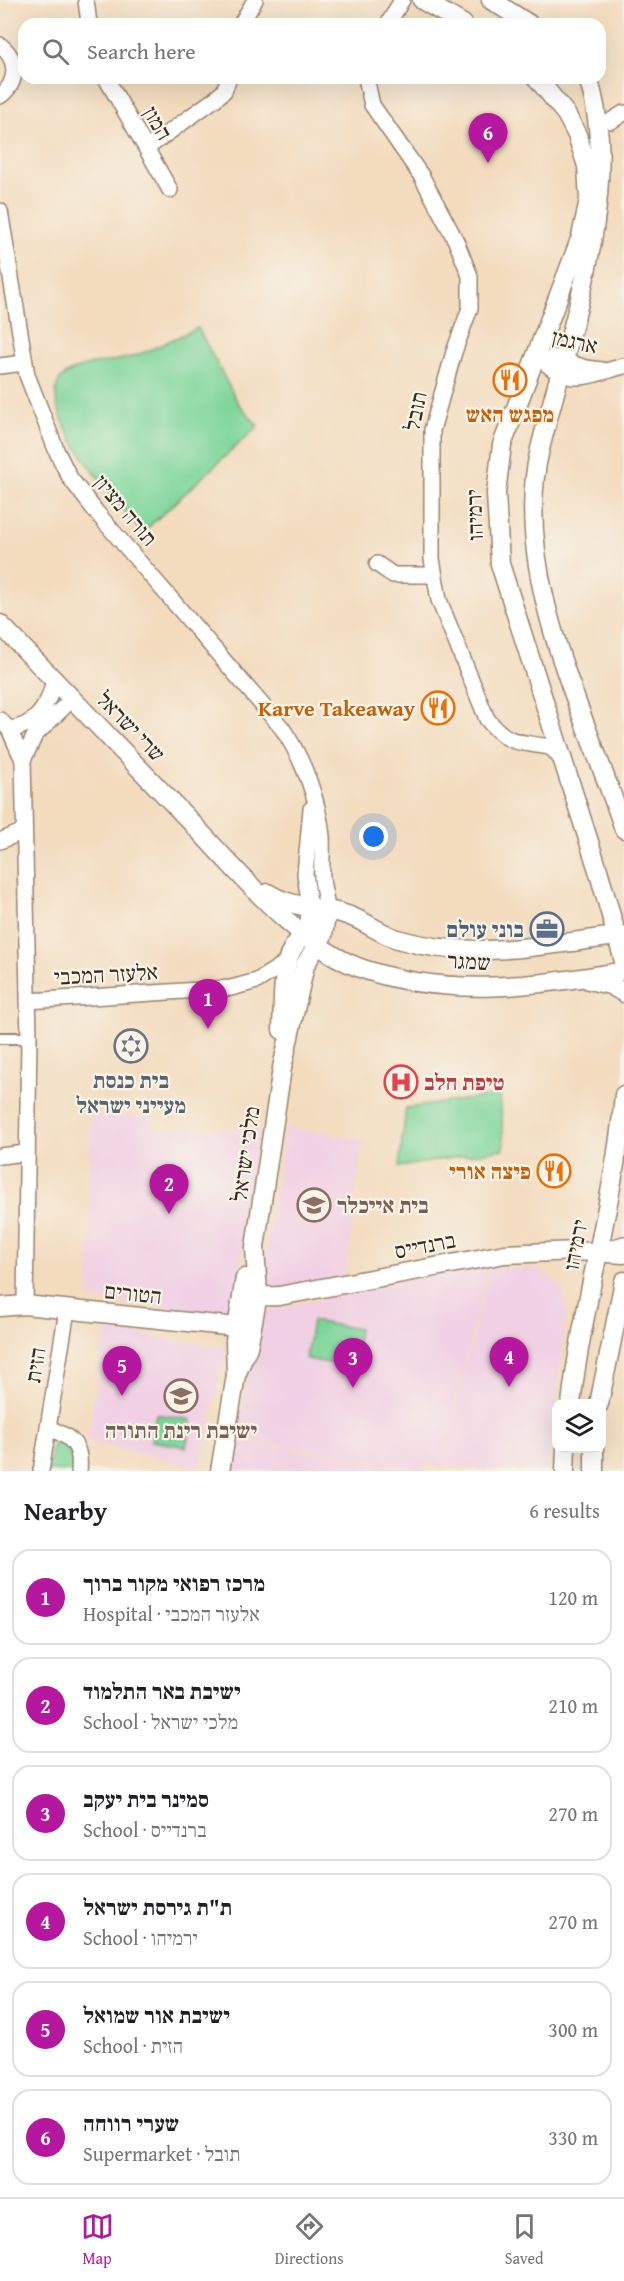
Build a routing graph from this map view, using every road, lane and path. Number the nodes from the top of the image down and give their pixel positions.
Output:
1 (86, 0) edge
2 (255, 0) edge
3 (402, 0) edge
4 (422, 0) edge
5 (491, 0) edge
6 (88, 18) edge
7 (244, 18) edge
8 (392, 18) edge
9 (453, 18) edge
10 (520, 18) edge
11 (0, 45) edge
12 (18, 63) edge
13 (18, 67) edge
14 (110, 84) edge
15 (227, 84) edge
16 (367, 84) edge
17 (542, 84) edge
18 (592, 84) edge
19 (0, 96) edge
20 (617, 117) edge
21 (616, 140) dead end
22 (147, 148) junction
23 (170, 190) dead end
24 (0, 212) edge
25 (606, 265) dead end
26 (538, 355) junction
27 (24, 363) junction
28 (0, 366) edge
29 (624, 366) edge
30 (566, 369) junction
31 (377, 564) dead end
32 (434, 575) junction
33 (0, 624) edge
34 (54, 680) junction
35 (72, 699) junction
36 (549, 717) junction
37 (4, 724) edge
38 (535, 745) junction
39 (23, 760) junction
40 (563, 762) junction
41 (624, 829) edge
42 (24, 831) junction
43 (0, 841) edge
44 (228, 861) junction
45 (276, 908) junction
46 (318, 909) junction
47 (621, 936) edge
48 (311, 940) junction
49 (624, 961) edge
50 (287, 962) junction
51 (624, 971) edge
52 (572, 980) junction
53 (624, 993) edge
54 (28, 1001) junction
55 (0, 1038) edge
56 (29, 1038) junction
57 (282, 1068) junction
58 (624, 1095) edge
59 (26, 1154) junction
60 (0, 1156) edge
61 (624, 1244) edge
62 (255, 1247) junction
63 (598, 1252) junction
64 (624, 1254) edge
65 (245, 1279) junction
66 (624, 1281) edge
67 (258, 1295) junction
68 (25, 1305) junction
69 (0, 1307) edge
70 (67, 1310) junction
71 (236, 1327) junction
72 (248, 1347) junction
73 (236, 1375) junction
74 (572, 1399) edge
75 (600, 1399) edge
76 (48, 1428) junction
77 (566, 1453) edge
78 (594, 1453) edge
79 (41, 1471) edge
80 (79, 1471) edge
81 (220, 1471) edge
82 (565, 1471) edge
83 (594, 1471) edge

1 - 6 street
2 - 7 street
3 - 8 street
4 - 9 street
5 - 10 street
11 - 12 street
13 - 19 street
14 - 22 street, המון
15 - 22 street
16 - 32 street, תובל
17 - 26 street, ירמיהו
18 - 20 street
20 - 21 street
22 - 23 street, המון
24 - 27 street, תורה מציון
25 - 30 street
26 - 30 street, ארגמן
26 - 36 street, ירמיהו
27 - 28 street
27 - 46 street, תורה מציון
29 - 30 street, ארגמן
30 - 41 street
31 - 32 street
32 - 38 street, תובל
33 - 34 street, שרי ישראל
34 - 35 street, שרי ישראל
34 - 37 street
35 - 39 street
35 - 44 street, שרי ישראל
36 - 38 street
36 - 40 street, ירמיהו
37 - 39 street
38 - 40 street, תובל
39 - 42 street
40 - 47 street, ירמיהו
42 - 43 street
42 - 54 street
44 - 45 street, שרי ישראל
44 - 46 street, שרי ישראל
45 - 48 street, שרי ישראל
45 - 50 street
46 - 47 street, שמגר
46 - 48 street, מלכי ישראל
47 - 49 street, ירמיהו
48 - 50 street, מלכי ישראל
48 - 52 street, שמגר
48 - 57 street, מלכי ישראל
50 - 54 street, אלעזר המכבי
50 - 57 street, מלכי ישראל
51 - 52 street, שמגר
52 - 53 street
54 - 56 street
55 - 56 street
56 - 59 street
57 - 62 street, מלכי ישראל
58 - 63 street, ירמיהו
59 - 60 street
59 - 68 street
61 - 63 street
62 - 65 street, מלכי ישראל
62 - 67 street, מלכי ישראל
63 - 64 street, ברנדייס
63 - 67 street, ברנדייס
63 - 74 street, ירמיהו
65 - 67 street
65 - 71 street, מלכי ישראל
66 - 75 street
67 - 72 street, מלכי ישראל
68 - 69 street, הטורים
68 - 70 street, הטורים
70 - 71 street, הטורים
70 - 76 street, הזית
71 - 72 street
71 - 73 street, מלכי ישראל
72 - 73 street, מלכי ישראל
73 - 81 street, מלכי ישראל
76 - 79 street, הזית
76 - 80 street
77 - 82 street
78 - 83 street

